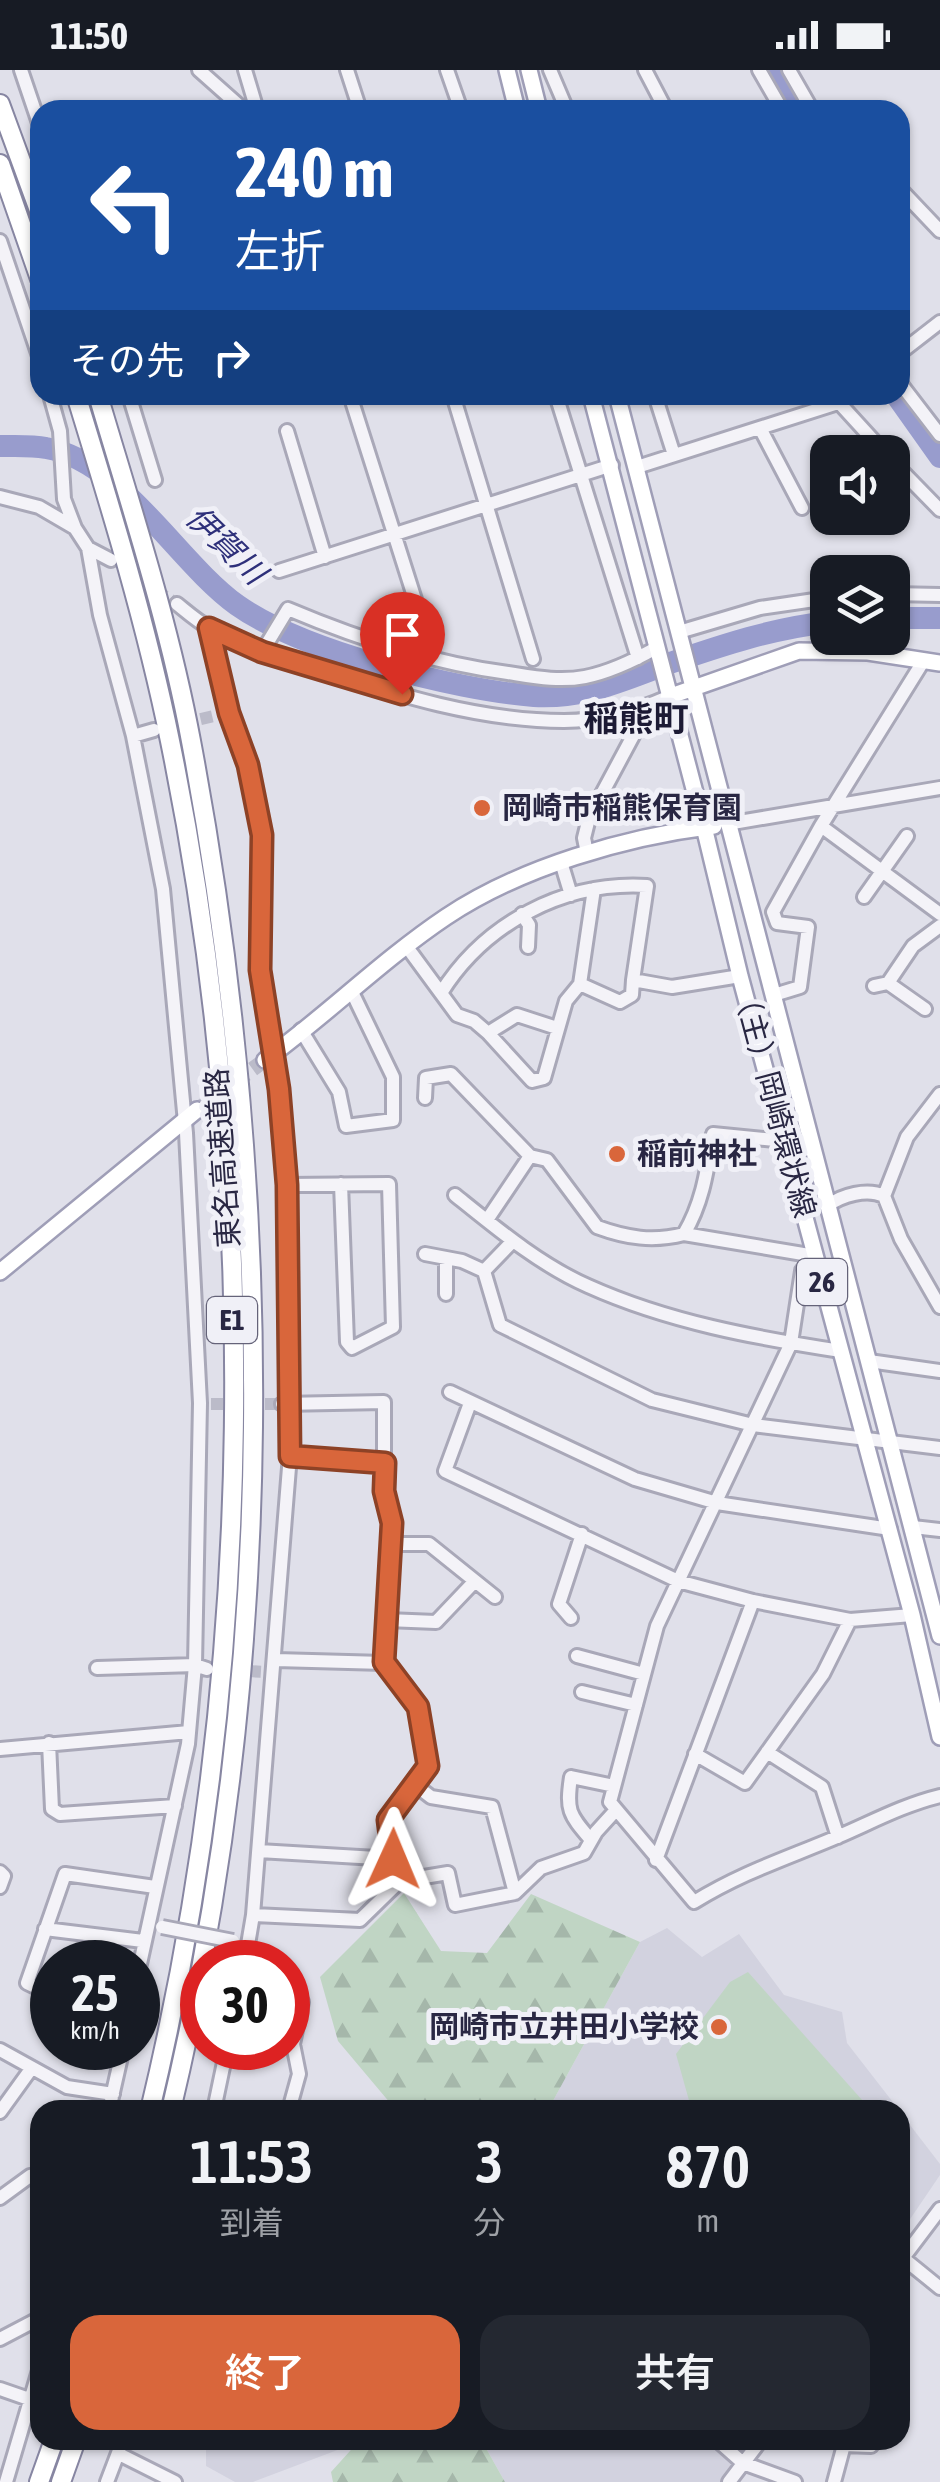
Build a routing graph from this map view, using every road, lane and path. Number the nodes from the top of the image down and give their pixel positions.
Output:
1 (21, 70) edge
2 (199, 70) edge
3 (244, 70) edge
4 (347, 70) edge
5 (447, 70) edge
6 (507, 70) edge
7 (529, 70) edge
8 (550, 70) edge
9 (645, 70) edge
10 (759, 70) edge
11 (789, 70) edge
12 (31, 100) edge
13 (233, 100) edge
14 (254, 100) edge
15 (357, 100) edge
16 (458, 100) edge
17 (514, 100) edge
18 (537, 100) edge
19 (563, 100) edge
20 (661, 100) edge
21 (776, 100) edge
22 (806, 100) edge
23 (0, 104) edge
24 (0, 164) edge
25 (30, 186) edge
26 (910, 200) edge
27 (940, 232) edge
28 (0, 241) edge
29 (30, 251) edge
30 (940, 322) edge
31 (30, 330) edge
32 (910, 345) edge
33 (910, 396) edge
34 (53, 405) edge
35 (79, 405) edge
36 (101, 405) edge
37 (132, 405) edge
38 (353, 405) edge
39 (456, 405) edge
40 (559, 405) edge
41 (595, 405) edge
42 (620, 405) edge
43 (658, 405) edge
44 (819, 405) edge
45 (841, 405) edge
46 (760, 428) junction
47 (287, 431) dead end
48 (868, 435) edge
49 (940, 435) edge
50 (674, 455) junction
51 (612, 465) junction
52 (637, 466) junction
53 (582, 476) junction
54 (910, 479) edge
55 (155, 480) dead end
56 (0, 498) edge
57 (486, 506) junction
58 (802, 508) dead end
59 (940, 510) edge
60 (74, 528) junction
61 (394, 535) junction
62 (88, 548) junction
63 (326, 557) junction
64 (111, 560) tunnel mouth
65 (279, 571) dead end
66 (910, 594) edge
67 (940, 595) edge
68 (810, 601) edge
69 (177, 604) tunnel mouth
70 (209, 628) junction
71 (424, 631) dead end
72 (679, 632) junction
73 (656, 648) junction
74 (262, 652) junction
75 (638, 658) junction
76 (533, 660) dead end
77 (932, 662) edge
78 (692, 689) junction
79 (668, 698) junction
80 (649, 706) junction
81 (229, 713) junction
82 (214, 716) tunnel mouth
83 (154, 730) dead end
84 (133, 736) junction
85 (940, 788) edge
86 (836, 805) junction
87 (727, 824) junction
88 (821, 826) junction
89 (704, 827) junction
90 (907, 836) dead end
91 (587, 853) junction
92 (561, 862) junction
93 (883, 870) junction
94 (594, 888) junction
95 (572, 895) junction
96 (864, 897) dead end
97 (522, 914) junction
98 (940, 914) edge
99 (940, 926) edge
100 (407, 947) junction
101 (528, 948) dead end
102 (740, 976) junction
103 (632, 980) junction
104 (580, 984) junction
105 (351, 990) junction
106 (441, 994) junction
107 (774, 995) junction
108 (925, 1009) dead end
109 (557, 1028) junction
110 (302, 1030) junction
111 (488, 1034) junction
112 (269, 1056) junction
113 (940, 1094) edge
114 (425, 1098) dead end
115 (191, 1115) junction
116 (785, 1141) junction
117 (530, 1156) junction
118 (340, 1184) junction
119 (287, 1185) junction
120 (455, 1195) dead end
121 (884, 1196) junction
122 (827, 1206) junction
123 (486, 1220) junction
124 (684, 1234) junction
125 (514, 1241) junction
126 (425, 1254) dead end
127 (446, 1259) junction
128 (817, 1262) junction
129 (0, 1272) edge
130 (484, 1272) junction
131 (446, 1294) dead end
132 (940, 1307) edge
133 (790, 1343) junction
134 (842, 1351) junction
135 (869, 1361) junction
136 (940, 1371) edge
137 (450, 1392) dead end
138 (286, 1404) junction
139 (470, 1404) junction
140 (754, 1425) junction
141 (864, 1440) junction
142 (889, 1442) junction
143 (940, 1448) edge
144 (290, 1456) junction
145 (385, 1463) junction
146 (718, 1503) junction
147 (912, 1526) junction
148 (890, 1529) junction
149 (940, 1530) edge
150 (582, 1534) junction
151 (391, 1544) junction
152 (475, 1581) junction
153 (678, 1581) junction
154 (495, 1597) dead end
155 (754, 1600) junction
156 (912, 1615) junction
157 (938, 1617) edge
158 (571, 1618) dead end
159 (387, 1620) junction
160 (850, 1620) junction
161 (940, 1636) edge
162 (577, 1656) dead end
163 (276, 1660) junction
164 (384, 1662) junction
165 (200, 1667) junction
166 (97, 1668) dead end
167 (644, 1674) junction
168 (582, 1692) dead end
169 (636, 1705) junction
170 (188, 1732) junction
171 (940, 1737) edge
172 (48, 1743) junction
173 (0, 1749) edge
174 (768, 1752) junction
175 (695, 1754) junction
176 (414, 1784) junction
177 (614, 1786) junction
178 (940, 1796) edge
179 (175, 1806) junction
180 (616, 1810) junction
181 (838, 1836) junction
182 (591, 1840) junction
183 (258, 1851) junction
184 (393, 1859) junction
185 (656, 1860) junction
186 (0, 1872) edge
187 (400, 1880) junction
188 (155, 1887) junction
189 (0, 1888) edge
190 (515, 1893) junction
191 (253, 1915) junction
192 (155, 1926) junction
193 (46, 1929) junction
194 (42, 1940) edge
195 (135, 1940) edge
196 (144, 1940) edge
197 (228, 1940) edge
198 (250, 1940) edge
199 (0, 2050) edge
200 (30, 2068) edge
201 (30, 2070) edge
202 (33, 2070) edge
203 (118, 2070) edge
204 (222, 2070) edge
205 (297, 2070) edge
206 (113, 2094) junction
207 (111, 2100) edge
208 (152, 2100) edge
209 (174, 2100) edge
210 (216, 2100) edge
211 (292, 2100) edge
212 (0, 2112) edge
213 (30, 2176) edge
214 (0, 2198) edge
215 (940, 2209) edge
216 (910, 2249) edge
217 (910, 2266) edge
218 (940, 2288) edge
219 (30, 2323) edge
220 (0, 2339) edge
221 (0, 2389) edge
222 (30, 2396) edge
223 (29, 2399) junction
224 (50, 2450) edge
225 (72, 2450) edge
226 (120, 2450) edge
227 (126, 2450) edge
228 (728, 2450) edge
229 (753, 2450) edge
230 (843, 2450) edge
231 (743, 2463) junction
232 (6, 2482) edge
233 (39, 2482) edge
234 (61, 2482) edge
235 (106, 2482) edge
236 (175, 2482) edge
237 (729, 2482) edge
238 (795, 2482) edge
239 (834, 2482) edge

1 - 12 street
2 - 13 street
3 - 14 street
4 - 15 street
5 - 16 street
6 - 17 main road
7 - 18 main road
8 - 19 street
9 - 20 street
10 - 21 street
11 - 22 street
23 - 25 highway
24 - 29 highway
26 - 27 street
28 - 31 street
30 - 32 street
33 - 49 street
34 - 60 street
35 - 208 highway, 東名高速道路 / E1
36 - 209 highway, 東名高速道路 / E1
37 - 55 street
38 - 61 street
39 - 57 street
40 - 53 street
41 - 51 main road, 26
42 - 52 main road, 26
43 - 50 street
44 - 46 street
45 - 48 street
46 - 50 street
46 - 58 street
47 - 63 street
50 - 52 street
51 - 53 street
51 - 73 main road, 26
52 - 72 main road, 26
53 - 57 street
53 - 75 street
54 - 59 street
56 - 60 street
57 - 61 street
57 - 76 street
60 - 62 street
61 - 63 street
61 - 71 street
62 - 64 street
62 - 84 street
63 - 65 street
66 - 67 street
68 - 72 street
69 - 70 street
70 - 74 street
70 - 81 street
72 - 78 main road, 26
73 - 75 street
73 - 79 main road, 26
74 - 75 street
74 - 80 street
77 - 78 main road
77 - 86 street
78 - 79 main road
78 - 87 main road, （主）岡崎環状線 / 26
79 - 80 street
79 - 89 main road, （主）岡崎環状線 / 26
80 - 91 street
81 - 82 street
81 - 112 street
83 - 84 street
84 - 115 street
85 - 86 street
86 - 87 street
86 - 88 street
87 - 89 main road
87 - 107 main road, （主）岡崎環状線 / 26
88 - 93 street
88 - 107 street
89 - 91 main road
89 - 102 main road, （主）岡崎環状線 / 26
90 - 93 street
91 - 92 main road
92 - 95 street
92 - 100 main road
93 - 96 street
93 - 98 street
94 - 95 street
94 - 103 street
94 - 104 street
95 - 97 street
97 - 101 street
97 - 106 street
99 - 108 street
100 - 105 main road
100 - 106 street
102 - 103 street
102 - 116 main road, （主）岡崎環状線 / 26
103 - 104 street
104 - 109 street
105 - 110 main road
105 - 110 street
106 - 111 street
107 - 122 main road, （主）岡崎環状線 / 26
109 - 111 street
109 - 111 street
110 - 112 main road
112 - 119 street
113 - 121 street
114 - 117 street
115 - 129 main road
115 - 165 street
116 - 124 street
116 - 128 main road, （主）岡崎環状線 / 26
117 - 123 street
117 - 124 street
118 - 118 street
118 - 119 street
119 - 138 street
120 - 123 street
121 - 122 street
121 - 132 street
122 - 135 main road, （主）岡崎環状線 / 26
123 - 125 street
124 - 128 street
125 - 130 street
125 - 133 street
126 - 127 street
127 - 130 street
127 - 131 street
128 - 133 street
128 - 134 main road, （主）岡崎環状線 / 26
130 - 140 street
133 - 134 street
133 - 140 street
134 - 141 main road, （主）岡崎環状線 / 26
135 - 136 street
135 - 142 main road, （主）岡崎環状線 / 26
137 - 139 street
138 - 144 street
138 - 145 street
139 - 146 street
139 - 150 street
140 - 141 street
140 - 146 street
141 - 142 street
141 - 148 main road, （主）岡崎環状線 / 26
142 - 143 street
142 - 147 main road, （主）岡崎環状線 / 26
144 - 145 street
144 - 163 street
145 - 151 street
146 - 148 street
146 - 153 street
147 - 149 street
147 - 157 main road, （主）岡崎環状線 / 26
148 - 156 main road, （主）岡崎環状線 / 26
150 - 153 street
150 - 158 street
151 - 152 street
151 - 159 street
152 - 154 street
152 - 159 street
153 - 155 street
153 - 167 street
155 - 160 street
155 - 175 street
156 - 160 street
156 - 171 main road, （主）岡崎環状線 / 26
157 - 161 main road, （主）岡崎環状線 / 26
159 - 164 street
160 - 174 street
162 - 167 street
163 - 164 street
163 - 183 street
164 - 176 street
165 - 166 street
165 - 170 street
167 - 169 street
168 - 169 street
169 - 177 street
170 - 172 street
170 - 179 street
172 - 173 street
172 - 179 street
174 - 175 street
174 - 181 street
175 - 185 street
176 - 184 street
176 - 190 street
177 - 180 street
177 - 182 street
178 - 181 street
179 - 188 street
180 - 182 street
180 - 185 street
181 - 185 street
182 - 190 street
183 - 184 street
183 - 191 street
184 - 187 street
186 - 189 street
187 - 190 street
187 - 191 street
188 - 192 street
188 - 193 street
191 - 198 street
192 - 196 street
192 - 197 street, bridge
193 - 194 street
193 - 195 street
199 - 200 street
201 - 212 street
202 - 206 street
203 - 206 street
204 - 210 street
205 - 211 street
206 - 207 street
213 - 214 street
215 - 216 street
217 - 218 street
219 - 220 street
221 - 223 street
222 - 223 street
223 - 232 street
224 - 233 highway
225 - 234 highway
226 - 235 street
227 - 236 street
228 - 231 street
229 - 231 street
230 - 239 street
231 - 237 street
231 - 238 street

